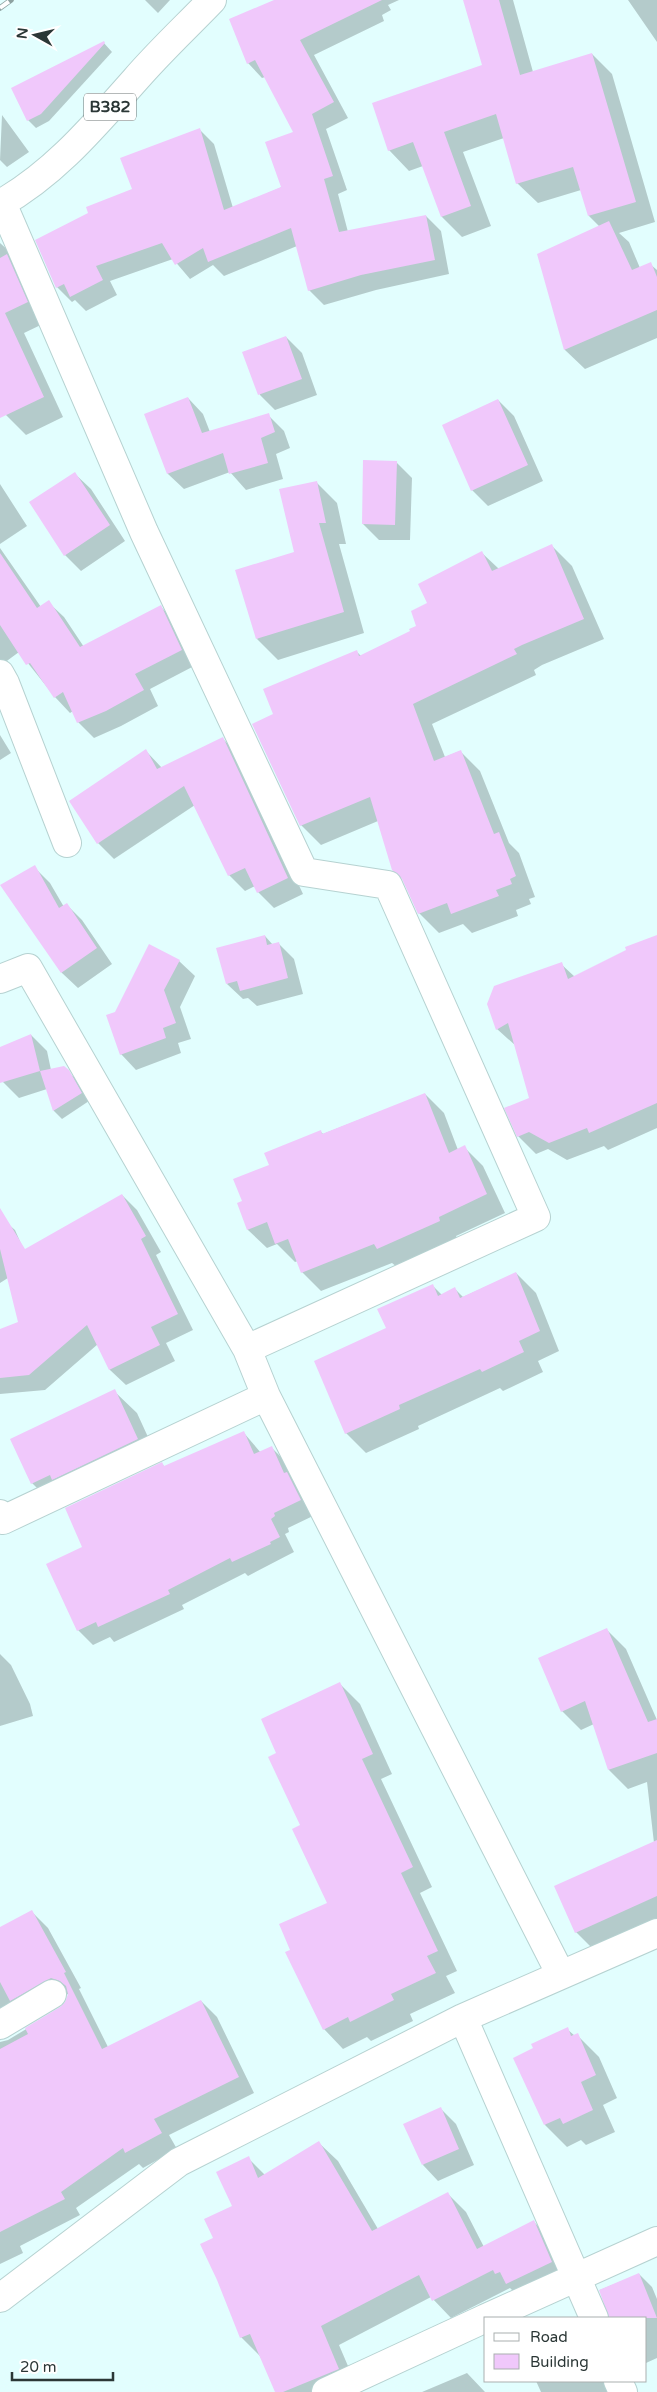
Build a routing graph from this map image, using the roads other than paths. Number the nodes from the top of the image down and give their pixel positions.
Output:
1 (212, 0) edge
2 (1, 203) edge
3 (0, 674) edge
4 (67, 843) dead end
5 (0, 979) edge
6 (247, 1349) junction
7 (266, 1396) junction
8 (0, 1514) edge
9 (657, 1933) edge
10 (561, 1975) junction
11 (52, 1994) dead end
12 (463, 2018) junction
13 (0, 2025) edge
14 (657, 2241) edge
15 (577, 2276) junction
16 (0, 2298) edge
17 (488, 2317) edge
18 (594, 2317) edge
19 (484, 2319) edge
20 (326, 2392) edge

1 - 2 street, B382
2 - 6 street
3 - 4 street
5 - 6 street
6 - 7 street
7 - 8 street
7 - 10 street
9 - 10 street
10 - 12 street
11 - 13 street
12 - 15 street
12 - 16 street
14 - 15 street
15 - 17 street
15 - 18 street
19 - 20 street

